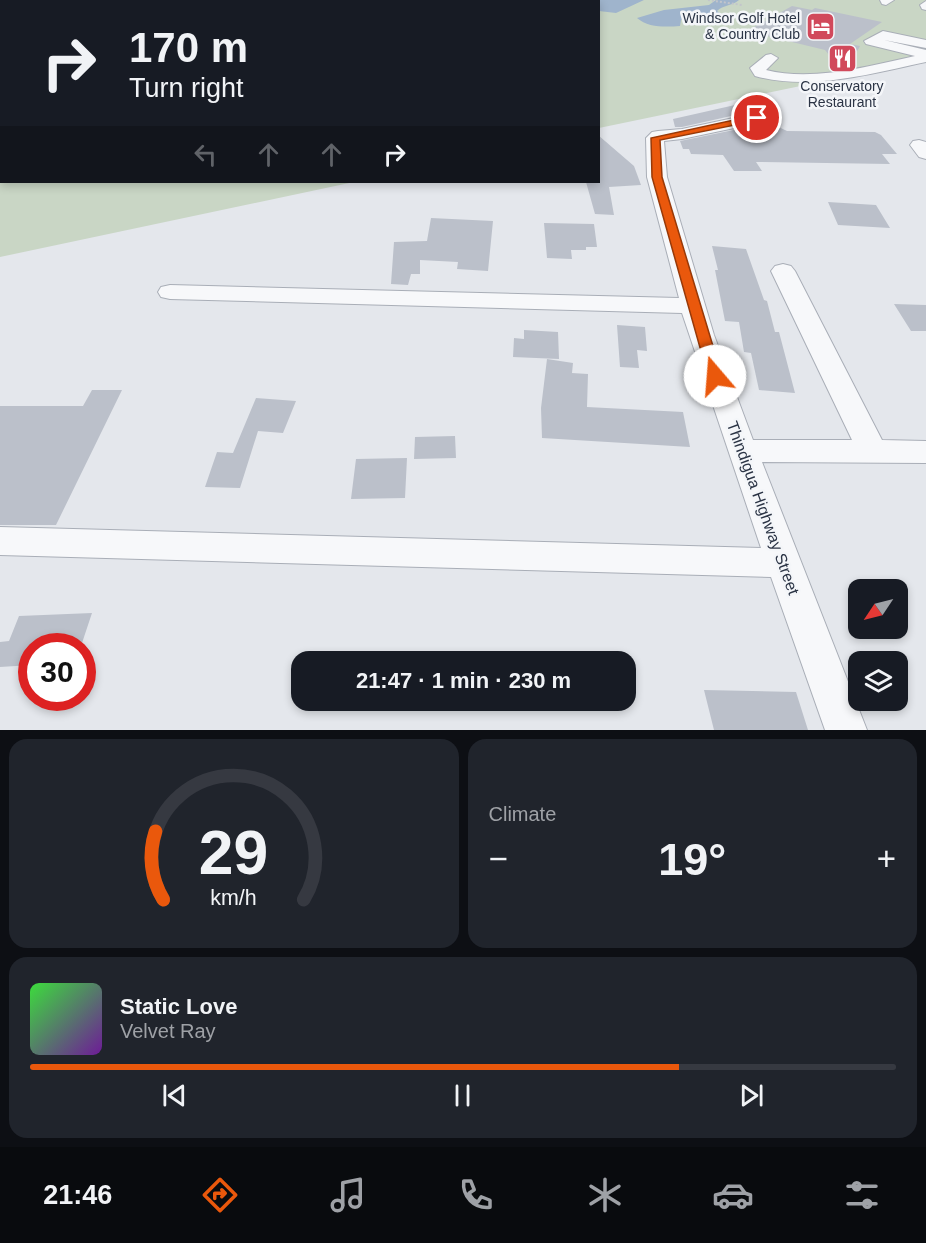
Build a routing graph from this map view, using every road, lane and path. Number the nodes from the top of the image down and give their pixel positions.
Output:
1 (708, 0) edge
2 (742, 5) dead end
3 (926, 44) edge
4 (926, 56) edge
5 (771, 58) dead end
6 (757, 118) dead end
7 (783, 271) dead end
8 (170, 292) dead end
9 (693, 306) junction
10 (742, 451) junction
11 (872, 452) junction
12 (926, 452) edge
13 (0, 541) edge
14 (784, 563) junction
15 (846, 730) edge

1 - 2 path
3 - 4 street
4 - 5 street
6 - 9 street, Thindigua Highway Street
7 - 11 street
8 - 9 street
9 - 10 street, Thindigua Highway Street
10 - 11 street
10 - 14 street, Thindigua Highway Street
11 - 12 street
13 - 14 street
14 - 15 street, Thindigua Highway Street

